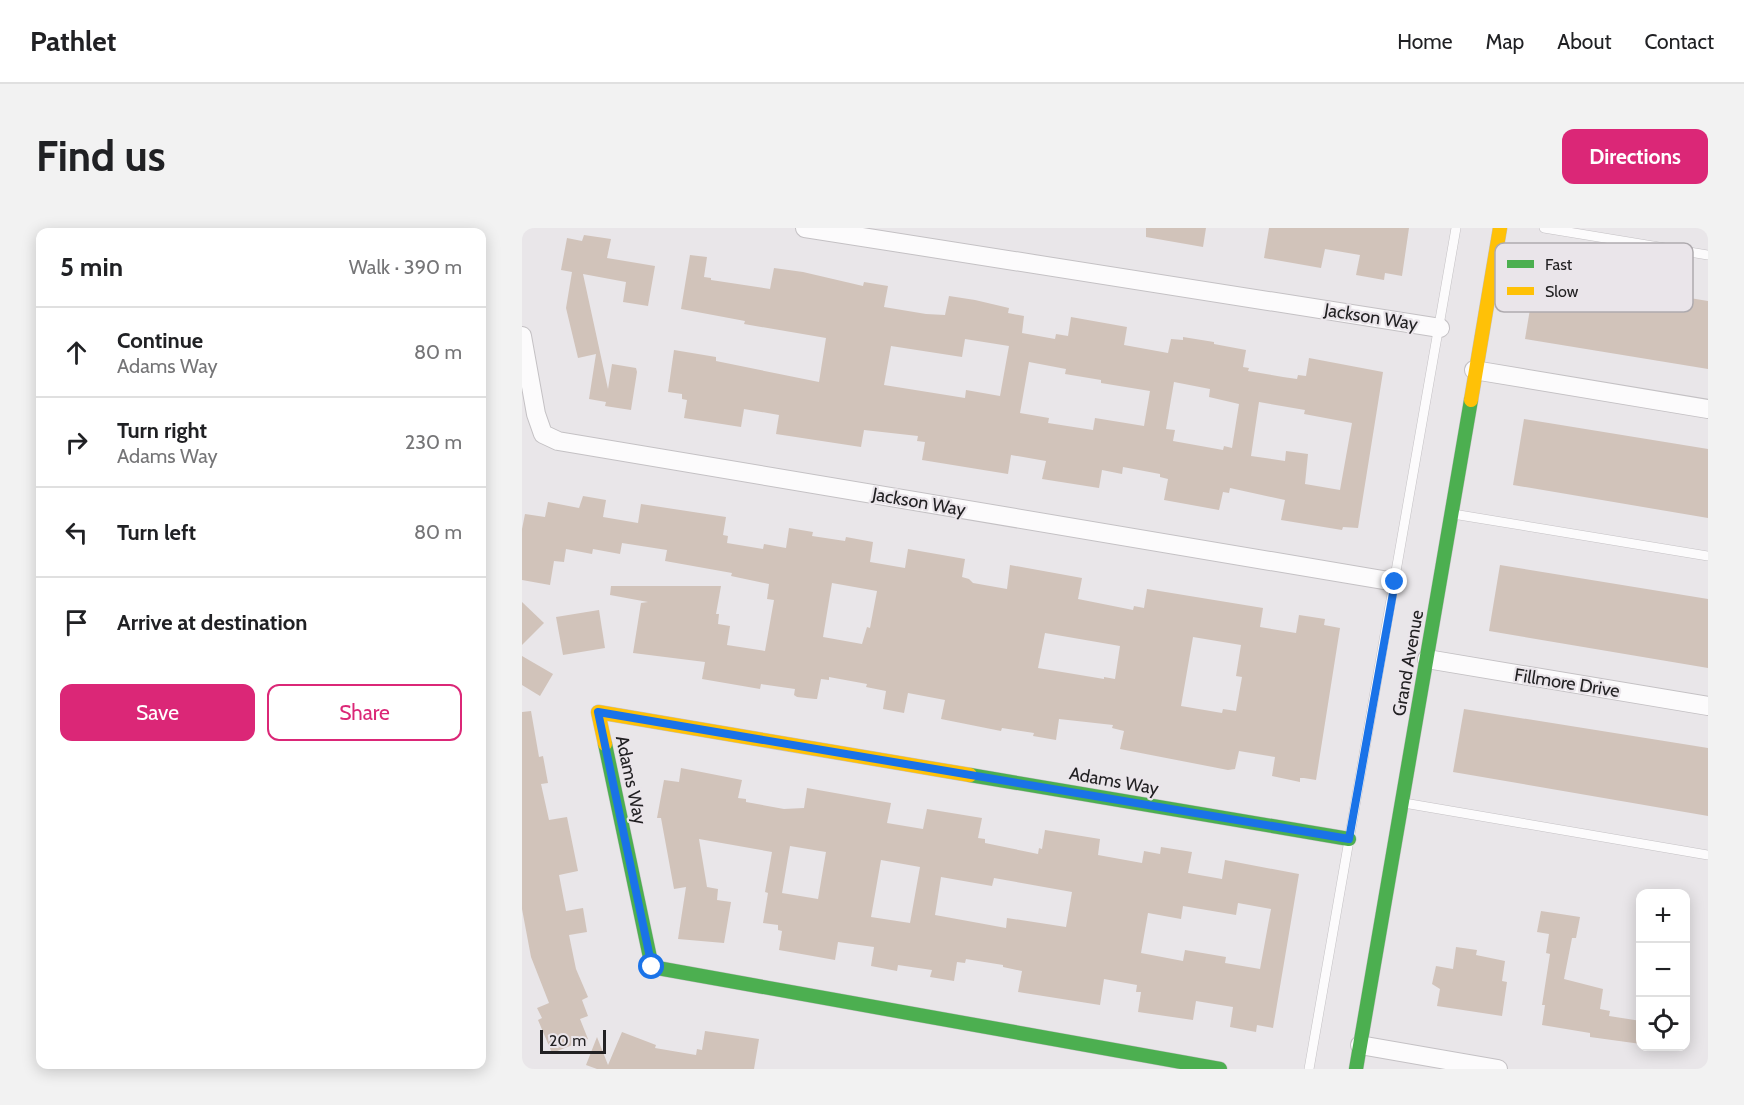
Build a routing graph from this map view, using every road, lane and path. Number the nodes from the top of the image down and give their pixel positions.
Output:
1 (804, 228) edge
2 (1456, 228) edge
3 (1500, 228) edge
4 (1544, 228) edge
5 (1497, 243) edge
6 (1635, 243) edge
7 (1693, 253) edge
8 (1495, 255) edge
9 (1708, 255) edge
10 (1440, 328) junction
11 (522, 336) edge
12 (1474, 370) junction
13 (1708, 409) edge
14 (1451, 514) junction
15 (1708, 556) edge
16 (1395, 582) junction
17 (1427, 659) junction
18 (1708, 706) edge
19 (1402, 802) junction
20 (1349, 839) junction
21 (1708, 855) edge
22 (1360, 1045) junction
23 (1220, 1069) edge
24 (1308, 1069) edge
25 (1356, 1069) edge
26 (1498, 1069) edge

1 - 10 street, Jackson Way
2 - 10 lane
3 - 5 street, Grand Avenue
4 - 6 lane
7 - 9 lane
8 - 12 street, Grand Avenue
10 - 16 lane
11 - 16 street, Jackson Way
12 - 13 street
12 - 14 street, Grand Avenue
14 - 15 lane
14 - 17 street, Grand Avenue
16 - 20 lane
17 - 18 street, Fillmore Drive
17 - 19 street, Grand Avenue
19 - 21 lane
19 - 22 street, Grand Avenue
20 - 23 street, Adams Way
20 - 24 lane
22 - 25 street, Grand Avenue
22 - 26 street

